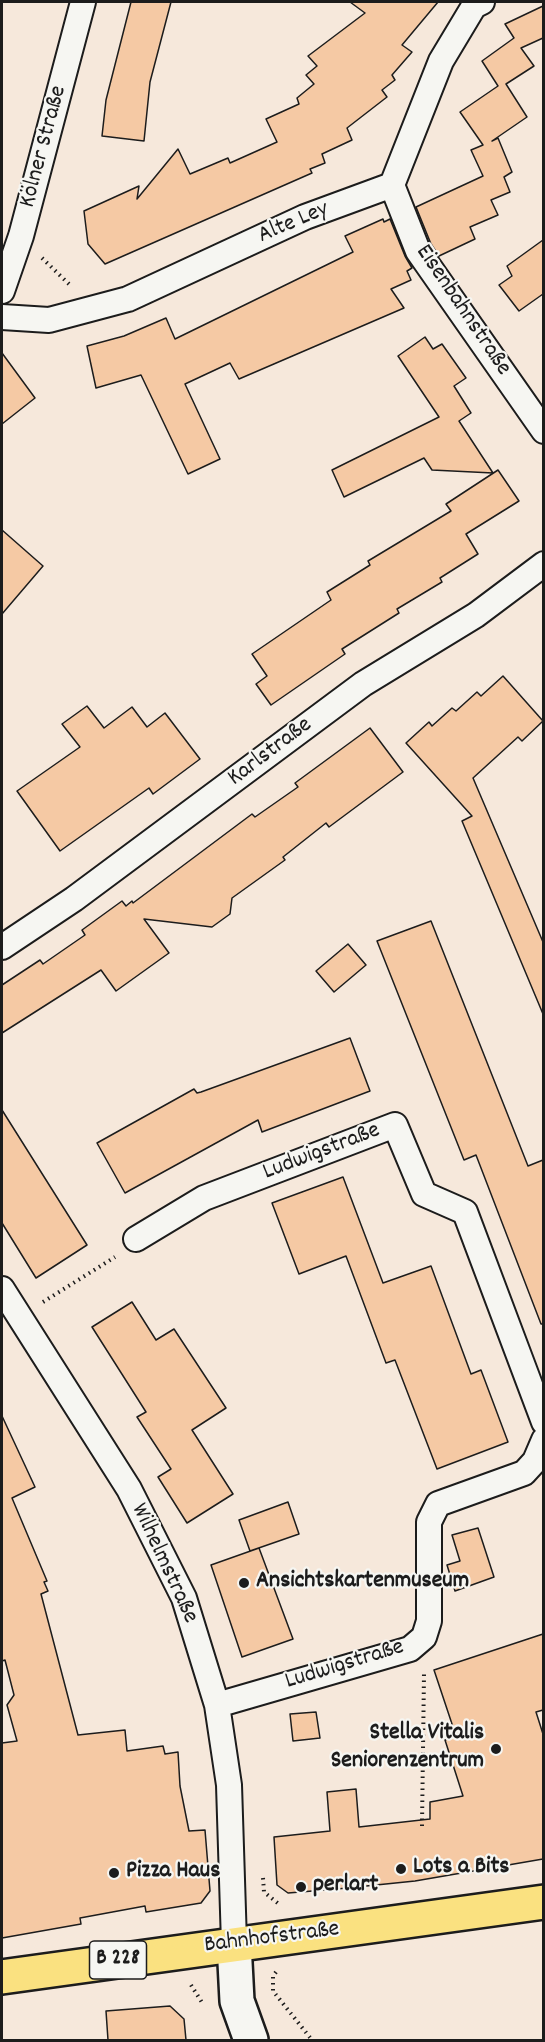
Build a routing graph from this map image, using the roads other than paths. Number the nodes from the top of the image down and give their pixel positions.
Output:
1 (83, 2) edge
2 (482, 2) edge
3 (392, 185) junction
4 (2, 291) edge
5 (2, 317) edge
6 (543, 431) edge
7 (543, 564) edge
8 (2, 946) edge
9 (129, 1246) road end
10 (2, 1289) edge
11 (543, 1422) edge
12 (543, 1440) edge
13 (216, 1705) junction
14 (543, 1902) edge
15 (234, 1943) junction
16 (2, 1977) edge
17 (251, 2040) edge

1 - 4 street, Kölner Straße
2 - 3 street
3 - 5 street, Alte Ley
3 - 6 street, Eisenbahnstraße
7 - 8 street, Karlstraße
9 - 11 street, Ludwigstraße
10 - 13 street, Wilhelmstraße
12 - 13 street, Ludwigstraße
13 - 15 street, Wilhelmstraße
14 - 15 main road, Bahnhofstraße / B 228
15 - 16 main road, Bahnhofstraße / B 228
15 - 17 main road

